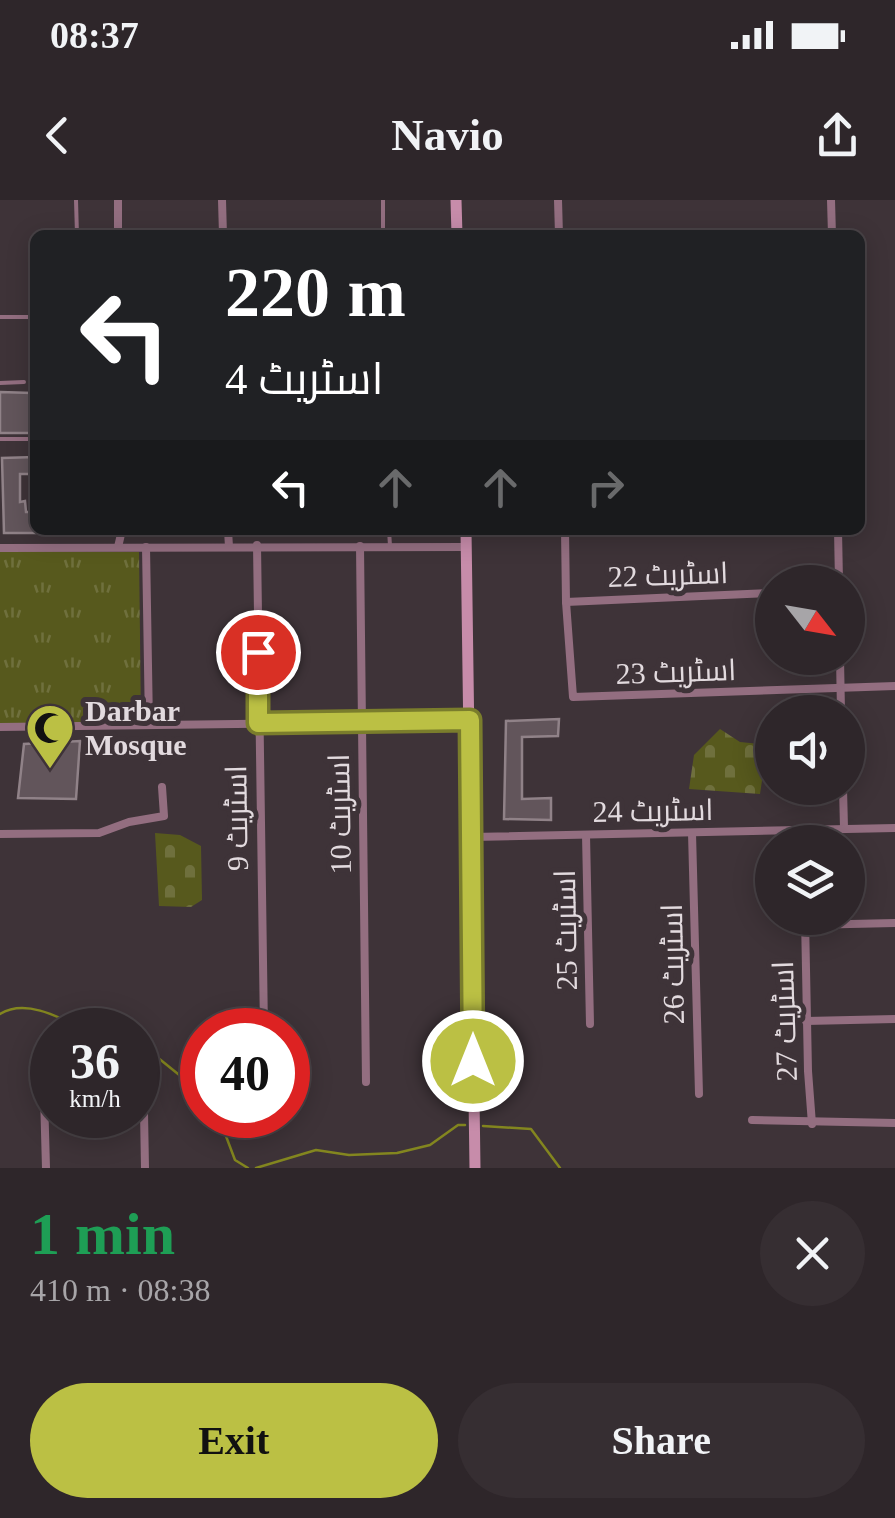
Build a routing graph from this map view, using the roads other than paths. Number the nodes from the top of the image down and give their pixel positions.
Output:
1 (76, 200) edge
2 (118, 200) edge
3 (222, 200) edge
4 (383, 200) edge
5 (456, 200) edge
6 (558, 200) edge
7 (831, 200) edge
8 (77, 230) edge
9 (118, 230) edge
10 (223, 230) edge
11 (383, 230) edge
12 (457, 230) edge
13 (559, 230) edge
14 (832, 230) edge
15 (30, 316) edge
16 (0, 317) edge
17 (24, 382) dead end
18 (0, 383) edge
19 (0, 439) edge
20 (30, 439) edge
21 (121, 535) edge
22 (228, 535) edge
23 (389, 535) edge
24 (466, 535) edge
25 (565, 535) edge
26 (838, 535) edge
27 (118, 546) junction
28 (146, 546) junction
29 (256, 546) junction
30 (360, 546) junction
31 (390, 546) junction
32 (229, 547) junction
33 (466, 547) junction
34 (0, 548) edge
35 (839, 565) edge
36 (755, 594) edge
37 (566, 602) junction
38 (840, 675) edge
39 (895, 686) edge
40 (840, 688) junction
41 (840, 695) edge
42 (470, 720) junction
43 (258, 723) junction
44 (361, 723) junction
45 (149, 725) junction
46 (0, 727) edge
47 (162, 787) dead end
48 (865, 828) edge
49 (895, 828) edge
50 (755, 831) edge
51 (0, 834) edge
52 (692, 834) junction
53 (586, 835) junction
54 (472, 837) junction
55 (865, 923) edge
56 (895, 923) edge
57 (806, 935) edge
58 (264, 1008) edge
59 (895, 1020) edge
60 (806, 1022) junction
61 (590, 1024) dead end
62 (366, 1082) dead end
63 (699, 1094) dead end
64 (752, 1120) dead end
65 (895, 1123) edge
66 (812, 1124) junction
67 (45, 1138) edge
68 (144, 1138) edge
69 (46, 1168) edge
70 (145, 1168) edge
71 (475, 1168) edge

1 - 8 lane
2 - 9 street
3 - 10 street
4 - 11 lane
5 - 12 street
6 - 13 street
7 - 14 street
15 - 16 lane
17 - 18 lane
19 - 20 lane
21 - 27 street
22 - 32 street
23 - 31 lane
24 - 33 street
25 - 37 street
26 - 35 street
27 - 28 street
27 - 34 street
28 - 32 street
28 - 45 street
29 - 30 street
29 - 32 street
29 - 43 street, اسٹریٹ 9
30 - 31 street
30 - 44 street, اسٹریٹ 10
31 - 33 street
33 - 42 street
36 - 37 street, اسٹریٹ 22
37 - 40 street, اسٹریٹ 23
38 - 40 street
39 - 40 street, اسٹریٹ 23
40 - 41 street
42 - 44 street
42 - 54 street
43 - 44 street
43 - 45 street
43 - 58 street, اسٹریٹ 9
44 - 62 street, اسٹریٹ 10
45 - 46 street
47 - 51 street
48 - 49 street, اسٹریٹ 24
50 - 52 street, اسٹریٹ 24
52 - 53 street, اسٹریٹ 24
52 - 63 street, اسٹریٹ 26
53 - 54 street, اسٹریٹ 24
53 - 61 street, اسٹریٹ 25
54 - 71 street
55 - 56 street
57 - 60 street, اسٹریٹ 27
59 - 60 street
60 - 66 street, اسٹریٹ 27
64 - 66 street
65 - 66 street
67 - 69 street
68 - 70 street

